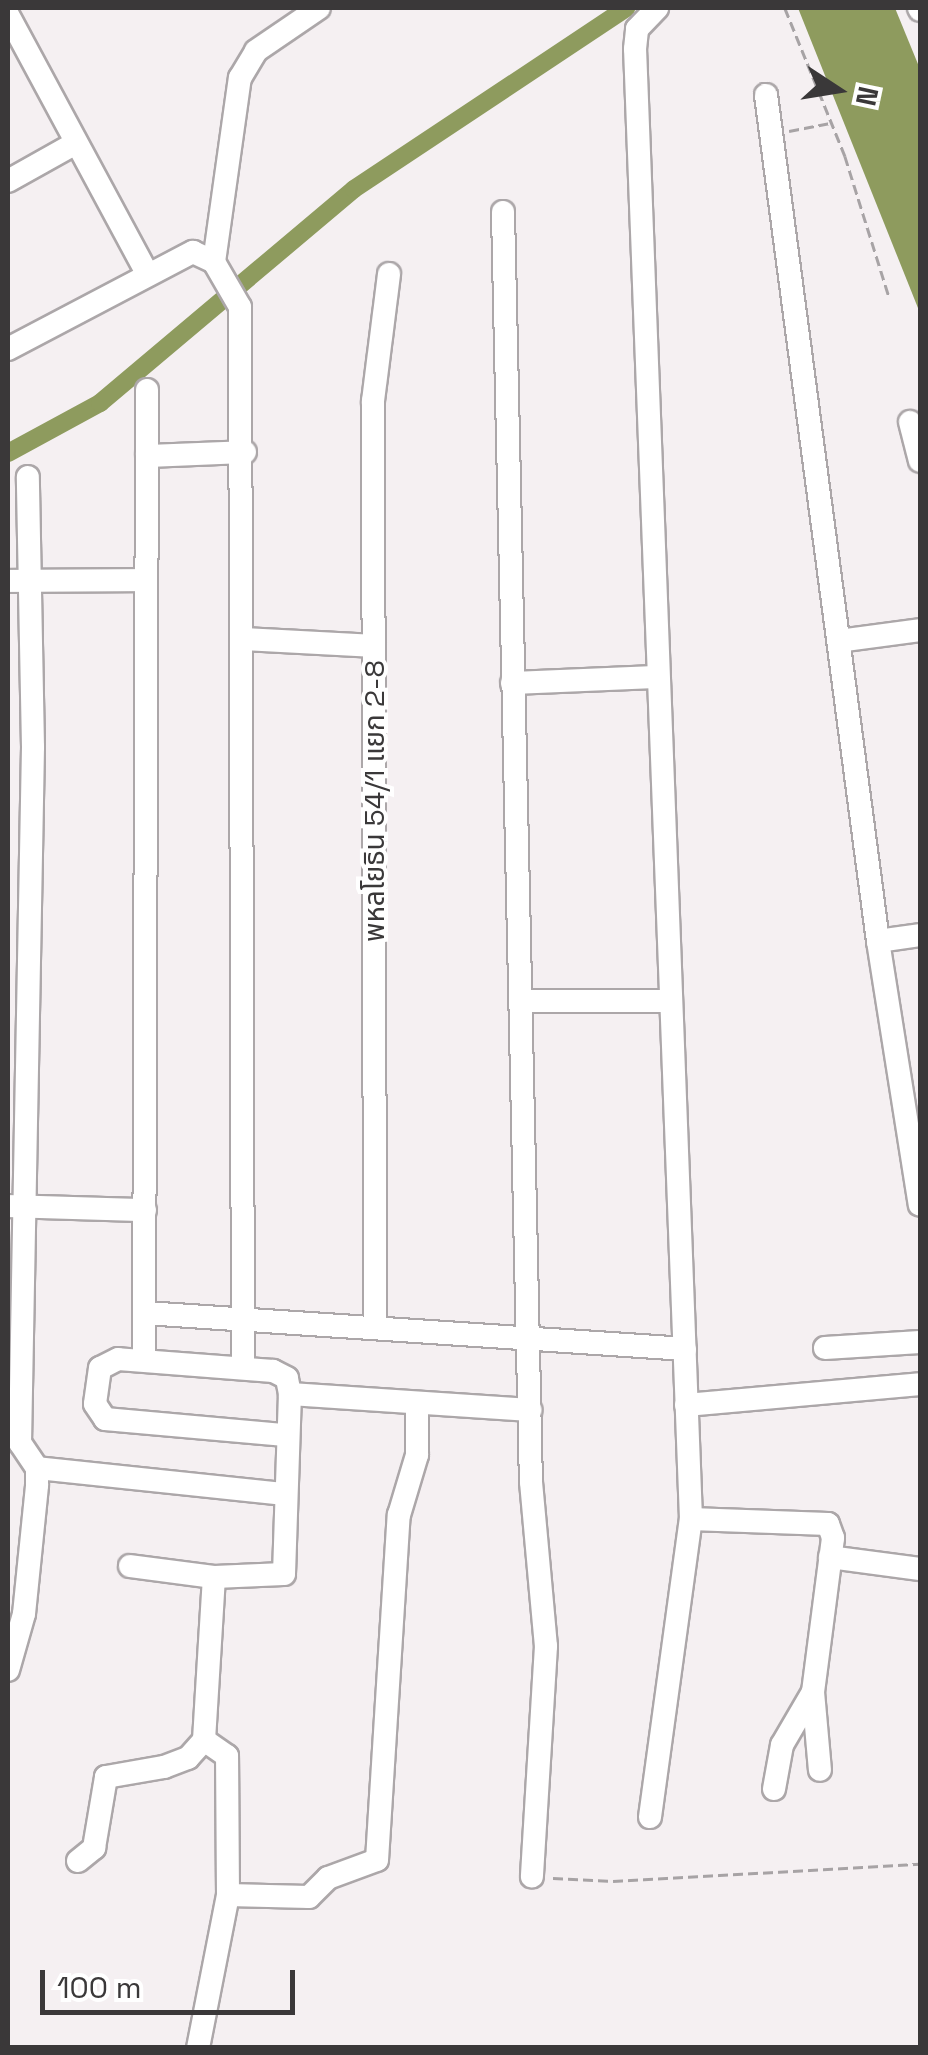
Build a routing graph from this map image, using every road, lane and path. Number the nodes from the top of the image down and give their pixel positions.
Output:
1 (319, 8) edge
2 (657, 8) edge
3 (785, 8) edge
4 (8, 15) edge
5 (766, 95) dead end
6 (832, 123) junction
7 (772, 135) junction
8 (76, 143) junction
9 (8, 181) edge
10 (503, 212) dead end
11 (220, 270) junction
12 (389, 274) dead end
13 (148, 276) junction
14 (889, 296) dead end
15 (8, 348) edge
16 (147, 390) dead end
17 (910, 422) dead end
18 (244, 452) junction
19 (147, 456) junction
20 (920, 461) edge
21 (28, 477) dead end
22 (146, 580) junction
23 (19, 581) edge
24 (920, 630) edge
25 (245, 639) junction
26 (839, 641) junction
27 (374, 646) junction
28 (656, 678) junction
29 (512, 683) junction
30 (920, 935) edge
31 (878, 941) junction
32 (520, 1000) junction
33 (670, 1001) junction
34 (920, 1205) edge
35 (16, 1206) edge
36 (144, 1210) junction
37 (144, 1313) junction
38 (246, 1320) junction
39 (375, 1328) junction
40 (528, 1339) junction
41 (920, 1342) edge
42 (824, 1348) dead end
43 (685, 1349) junction
44 (144, 1360) junction
45 (243, 1368) junction
46 (920, 1384) edge
47 (290, 1394) junction
48 (417, 1404) junction
49 (686, 1405) junction
50 (530, 1410) junction
51 (285, 1436) junction
52 (36, 1468) junction
53 (284, 1494) junction
54 (691, 1518) junction
55 (830, 1557) junction
56 (130, 1566) dead end
57 (920, 1569) edge
58 (18, 1572) edge
59 (214, 1577) junction
60 (8, 1670) edge
61 (814, 1692) junction
62 (204, 1740) junction
63 (820, 1770) dead end
64 (774, 1790) dead end
65 (650, 1818) dead end
66 (78, 1861) dead end
67 (920, 1864) edge
68 (532, 1877) joint
69 (228, 1895) junction
70 (198, 2048) edge

1 - 11 street
2 - 28 street
3 - 6 path
4 - 8 street
5 - 7 street
6 - 7 path
6 - 14 path
7 - 26 street
8 - 9 street
8 - 13 street
10 - 29 street
11 - 13 street
11 - 18 street
12 - 27 street, พหลโยธิน 54/1 แยก 2-8
13 - 15 street
16 - 19 street
17 - 20 street
18 - 19 street
18 - 25 street
19 - 22 street
21 - 23 street
22 - 23 street
22 - 36 street
23 - 35 street
24 - 26 street
25 - 27 street
25 - 38 street
26 - 31 street
27 - 39 street, พหลโยธิน 54/1 แยก 2-8
28 - 29 street
28 - 33 street
29 - 32 street
30 - 31 street
31 - 34 street
32 - 33 street
32 - 40 street
33 - 43 street
35 - 36 street
35 - 52 street
36 - 37 street
37 - 38 street
37 - 44 street
38 - 39 street
38 - 45 street
39 - 40 street
40 - 43 street
40 - 50 street
41 - 42 street
43 - 49 street
44 - 45 street
44 - 51 street
45 - 47 street
46 - 49 street
47 - 48 street
47 - 51 street
48 - 50 street
48 - 69 street
49 - 54 street
50 - 68 street
51 - 53 street
52 - 53 street
52 - 58 street
53 - 59 street
54 - 55 street
54 - 65 street
55 - 57 street
55 - 61 street
56 - 59 street
58 - 60 street
59 - 62 street
61 - 63 street
61 - 64 street
62 - 66 street
62 - 69 street
67 - 68 path
69 - 70 street

